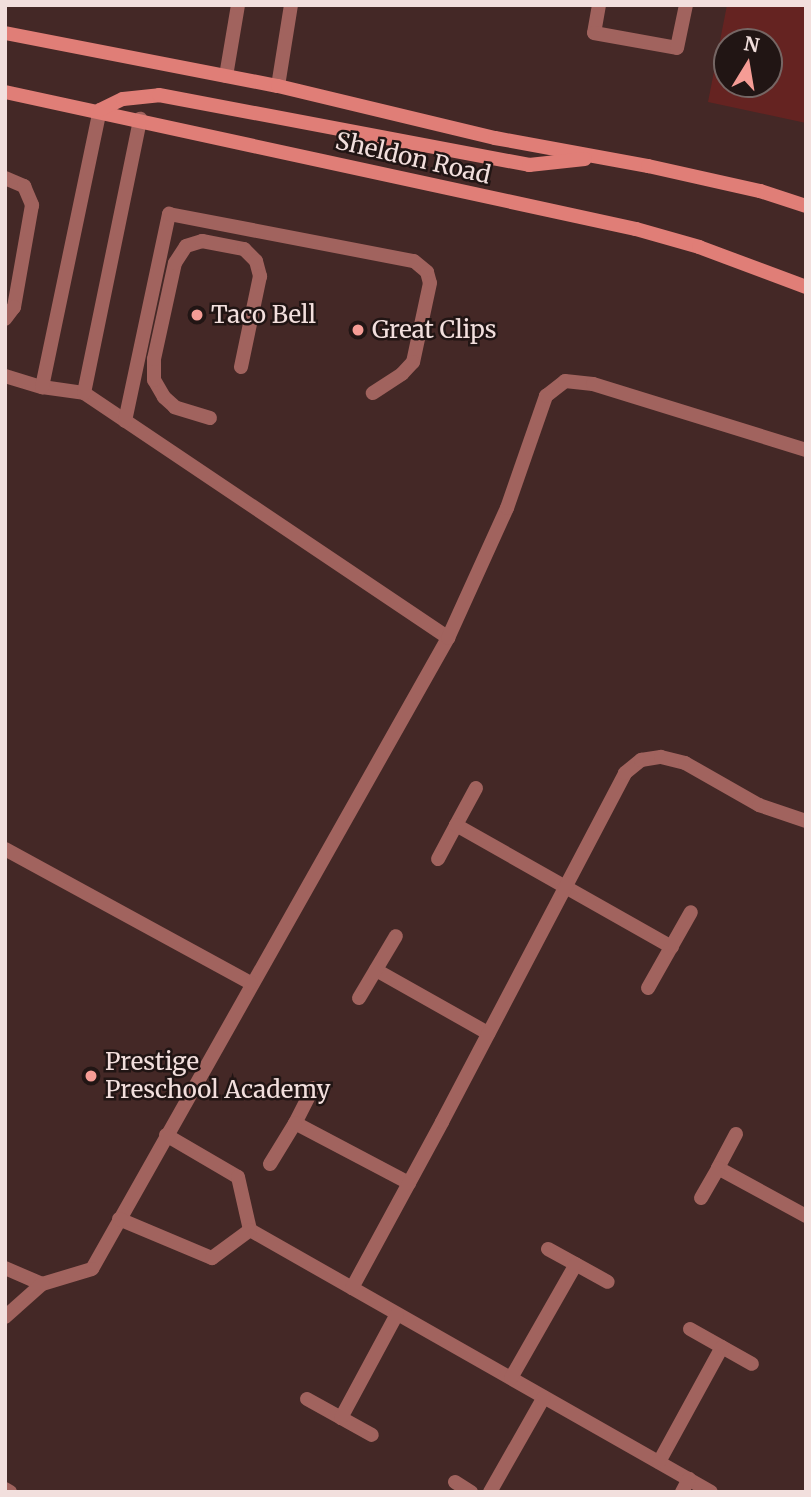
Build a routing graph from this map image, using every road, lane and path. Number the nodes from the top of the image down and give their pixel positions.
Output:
1 (238, 5) edge
2 (291, 5) edge
3 (599, 5) edge
4 (686, 5) edge
5 (5, 33) edge
6 (226, 76) junction
7 (278, 86) junction
8 (5, 92) edge
9 (100, 110) junction
10 (140, 119) junction
11 (601, 157) junction
12 (5, 178) edge
13 (806, 206) edge
14 (806, 287) edge
15 (5, 319) edge
16 (241, 366) dead end
17 (5, 376) edge
18 (41, 387) junction
19 (84, 393) junction
20 (373, 393) dead end
21 (210, 418) dead end
22 (125, 421) junction
23 (806, 450) edge
24 (448, 638) junction
25 (476, 788) dead end
26 (806, 821) edge
27 (456, 825) junction
28 (5, 849) edge
29 (438, 859) dead end
30 (565, 886) junction
31 (691, 912) dead end
32 (396, 936) dead end
33 (672, 947) junction
34 (376, 970) junction
35 (251, 983) junction
36 (648, 988) dead end
37 (359, 998) dead end
38 (488, 1033) junction
39 (313, 1088) dead end
40 (295, 1123) junction
41 (166, 1135) junction
42 (736, 1135) dead end
43 (270, 1164) dead end
44 (718, 1168) junction
45 (409, 1183) junction
46 (701, 1198) dead end
47 (806, 1216) edge
48 (119, 1219) junction
49 (250, 1230) junction
50 (548, 1249) dead end
51 (576, 1264) junction
52 (5, 1268) edge
53 (608, 1282) dead end
54 (41, 1284) junction
55 (352, 1288) junction
56 (397, 1314) junction
57 (5, 1317) edge
58 (690, 1329) dead end
59 (722, 1347) junction
60 (752, 1364) dead end
61 (511, 1378) junction
62 (544, 1397) junction
63 (307, 1399) dead end
64 (341, 1418) junction
65 (372, 1436) dead end
66 (659, 1462) junction
67 (455, 1482) dead end
68 (685, 1485) edge
69 (5, 1489) edge
70 (10, 1492) edge
71 (471, 1492) edge
72 (489, 1492) edge
73 (711, 1492) edge

1 - 6 street
2 - 7 street
3 - 4 street
5 - 6 main road, Sheldon Road
6 - 7 main road, Sheldon Road
7 - 11 main road, Sheldon Road
8 - 9 main road, Sheldon Road
9 - 10 main road, Sheldon Road
9 - 11 main road
9 - 18 street
10 - 14 main road, Sheldon Road
10 - 19 street
11 - 13 main road, Sheldon Road
12 - 15 street
16 - 21 street
17 - 18 street
18 - 19 street
19 - 22 street
20 - 22 street
22 - 24 street
23 - 24 street
24 - 35 street
25 - 27 street
26 - 30 street
27 - 29 street
27 - 30 street
28 - 35 street
30 - 33 street
30 - 38 street
31 - 33 street
32 - 34 street
33 - 36 street
34 - 37 street
34 - 38 street
35 - 41 street
38 - 45 street
39 - 40 street
40 - 43 street
40 - 45 street
41 - 48 street
41 - 49 street
42 - 44 street
44 - 46 street
44 - 47 street
45 - 55 street
48 - 49 street
48 - 54 street
49 - 55 street
50 - 51 street
51 - 53 street
51 - 61 street
52 - 54 street
54 - 57 street
55 - 56 street
56 - 61 street
56 - 64 street
58 - 59 street
59 - 60 street
59 - 66 street
61 - 62 street
62 - 66 street
62 - 72 street
63 - 64 street
64 - 65 street
66 - 68 street
67 - 71 street
68 - 73 street
69 - 70 street

